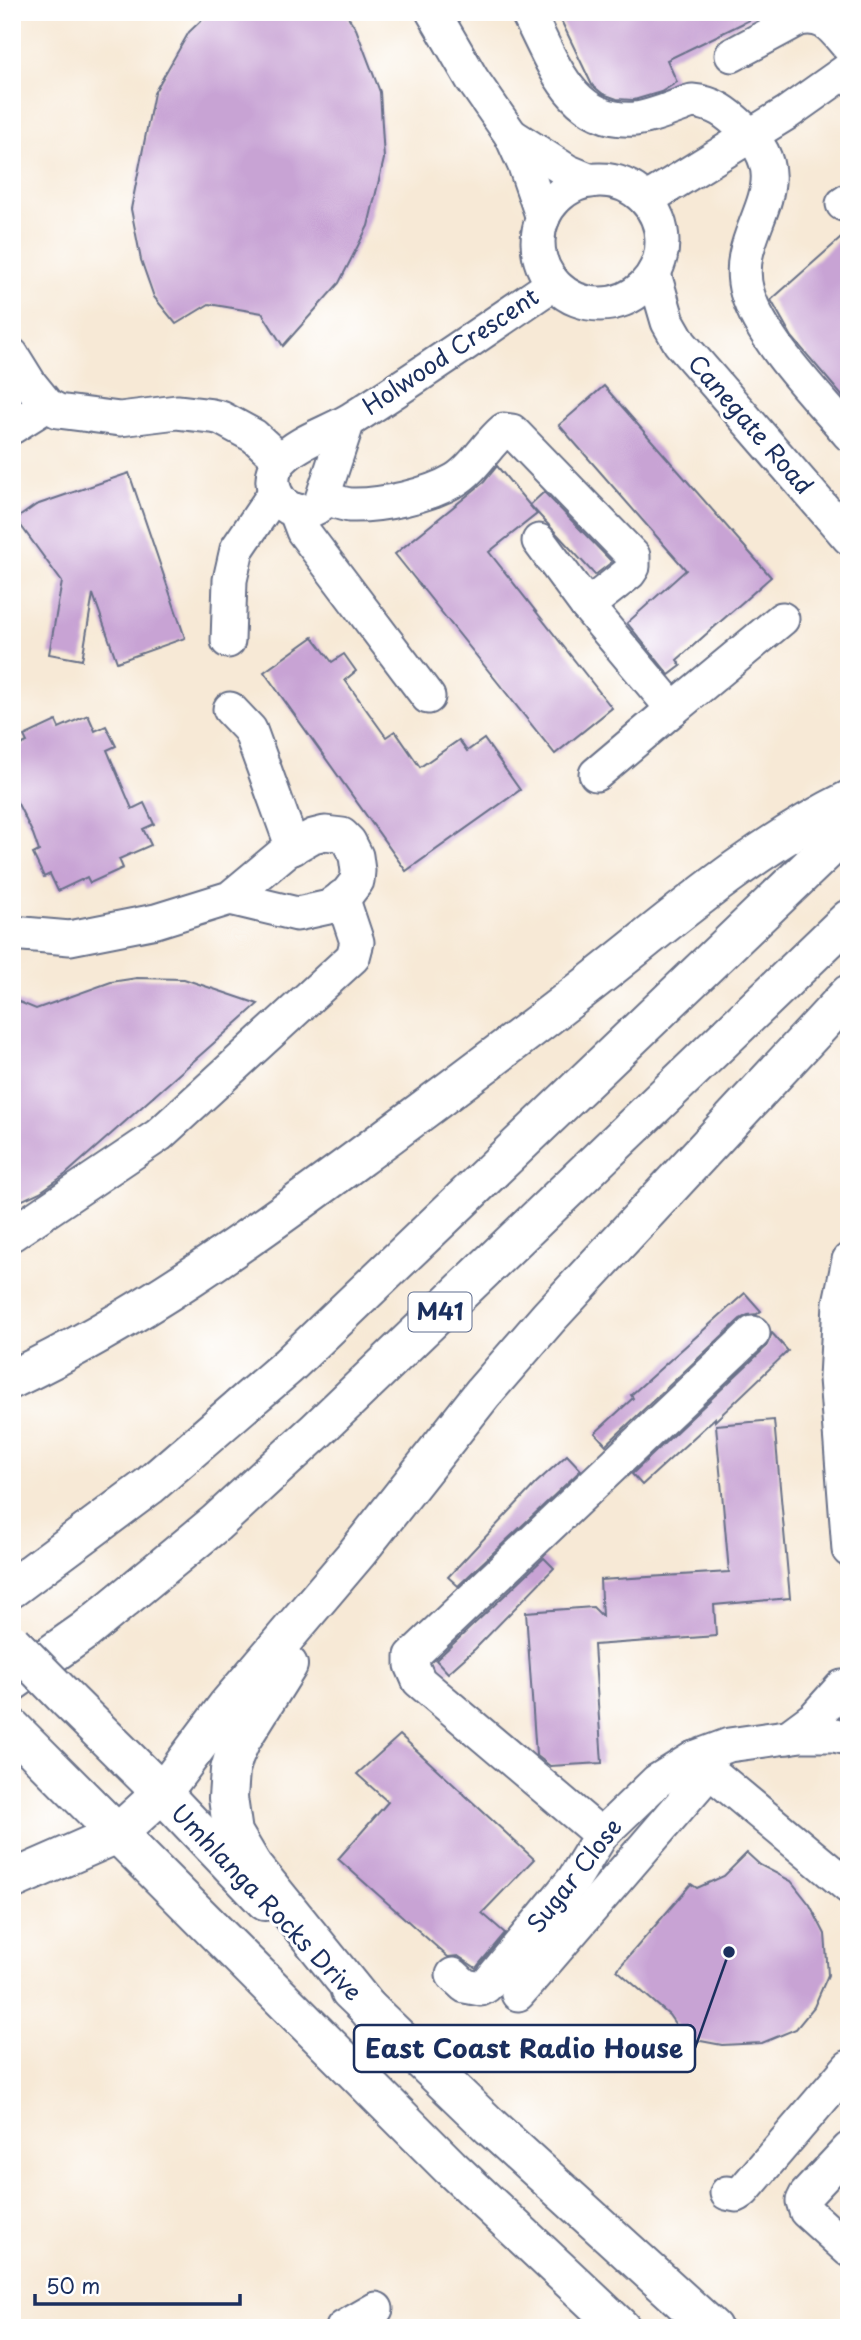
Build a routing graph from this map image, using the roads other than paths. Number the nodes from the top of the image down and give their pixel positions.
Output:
1 (433, 12) edge
2 (527, 12) edge
3 (849, 47) edge
4 (732, 55) dead end
5 (849, 69) edge
6 (511, 135) junction
7 (751, 135) junction
8 (591, 180) junction
9 (646, 200) junction
10 (543, 218) junction
11 (653, 274) junction
12 (553, 284) junction
13 (618, 302) junction
14 (680, 343) junction
15 (12, 355) edge
16 (47, 405) junction
17 (348, 421) junction
18 (12, 427) edge
19 (849, 434) edge
20 (280, 460) junction
21 (298, 500) junction
22 (849, 538) edge
23 (539, 541) dead end
24 (587, 606) junction
25 (782, 619) dead end
26 (228, 641) dead end
27 (428, 697) dead end
28 (230, 709) dead end
29 (673, 709) junction
30 (596, 774) dead end
31 (849, 800) edge
32 (849, 829) edge
33 (293, 848) junction
34 (342, 897) junction
35 (230, 898) junction
36 (849, 919) edge
37 (12, 933) edge
38 (849, 994) edge
39 (12, 1234) edge
40 (849, 1260) edge
41 (752, 1333) dead end
42 (12, 1379) edge
43 (849, 1550) edge
44 (357, 1553) junction
45 (12, 1588) edge
46 (12, 1643) edge
47 (845, 1680) edge
48 (12, 1682) edge
49 (12, 1728) edge
50 (849, 1736) edge
51 (788, 1737) junction
52 (701, 1765) junction
53 (162, 1793) junction
54 (117, 1834) junction
55 (601, 1835) junction
56 (12, 1880) edge
57 (849, 1887) edge
58 (453, 1975) dead end
59 (517, 1994) dead end
60 (373, 2015) junction
61 (849, 2067) edge
62 (849, 2149) edge
63 (727, 2193) dead end
64 (849, 2250) edge
65 (657, 2279) junction
66 (376, 2309) dead end
67 (343, 2328) edge
68 (621, 2328) edge
69 (712, 2328) edge
70 (737, 2328) edge

1 - 6 street
2 - 7 street
3 - 4 street
5 - 7 street
6 - 8 street
6 - 10 street
7 - 9 street
7 - 19 street
8 - 9 street
8 - 10 street
9 - 11 street
10 - 12 street
11 - 13 street
11 - 14 street, Canegate Road
12 - 13 street
12 - 17 street, Holwood Crescent
13 - 14 street, Canegate Road
14 - 22 street, Canegate Road
15 - 16 street
16 - 18 street
16 - 20 street
17 - 20 street, Holwood Crescent
17 - 21 street, Holwood Crescent
20 - 21 street
21 - 24 street
21 - 26 street
21 - 27 street
23 - 24 street
24 - 29 street
25 - 29 street
28 - 33 street
29 - 30 street
31 - 42 main road
32 - 45 main road, M41
33 - 34 street
33 - 35 street
34 - 35 street
34 - 39 street
35 - 37 street
36 - 48 main road, M41
38 - 44 main road
40 - 43 street
41 - 55 street
44 - 53 main road
44 - 60 main road
46 - 53 main road, Umhlanga Rocks Drive, bridge
47 - 50 street
47 - 51 street, Sugar Close
49 - 54 main road
50 - 51 street, Sugar Close
51 - 52 street, Sugar Close
52 - 55 street, Sugar Close
52 - 57 street
52 - 59 street
53 - 54 main road
53 - 60 main road, Umhlanga Rocks Drive
54 - 56 main road
54 - 68 main road
55 - 58 street, Sugar Close
60 - 65 main road, Umhlanga Rocks Drive
61 - 63 street
62 - 64 street
65 - 69 main road, Umhlanga Rocks Drive
65 - 70 main road
66 - 67 street

